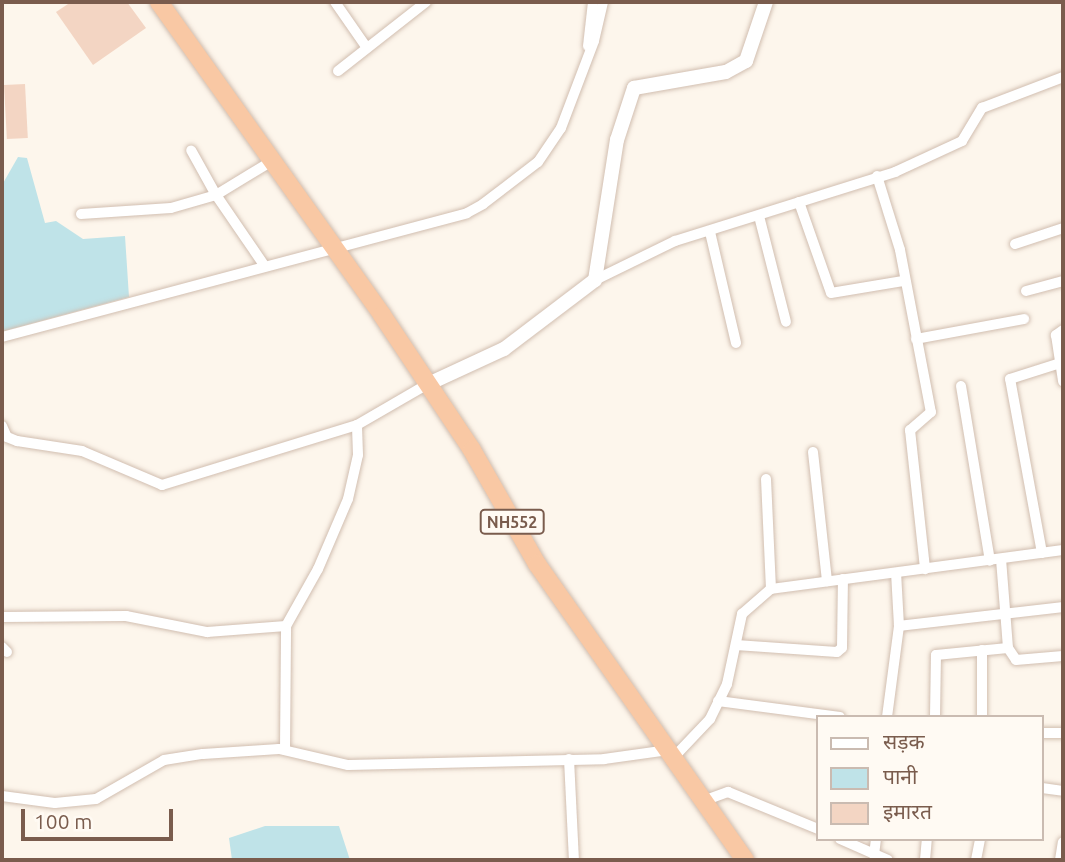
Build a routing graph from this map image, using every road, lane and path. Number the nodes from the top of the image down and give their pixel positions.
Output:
1 (147, 2) edge
2 (159, 2) edge
3 (335, 2) edge
4 (426, 2) edge
5 (593, 2) edge
6 (603, 2) edge
7 (766, 2) edge
8 (368, 48) junction
9 (588, 52) junction
10 (338, 71) dead end
11 (1063, 81) edge
12 (191, 149) dead end
13 (267, 164) junction
14 (877, 176) junction
15 (216, 195) junction
16 (799, 202) junction
17 (81, 214) dead end
18 (759, 216) junction
19 (1063, 228) edge
20 (710, 232) junction
21 (1015, 244) dead end
22 (329, 247) junction
23 (264, 265) junction
24 (595, 281) junction
25 (903, 281) junction
26 (1063, 281) edge
27 (1026, 291) dead end
28 (1024, 319) dead end
29 (786, 322) dead end
30 (1063, 330) edge
31 (2, 337) edge
32 (916, 339) junction
33 (736, 343) dead end
34 (1060, 363) junction
35 (1063, 381) edge
36 (961, 386) dead end
37 (422, 388) junction
38 (357, 425) junction
39 (2, 426) edge
40 (813, 452) dead end
41 (766, 479) dead end
42 (1063, 550) edge
43 (1042, 553) junction
44 (996, 560) junction
45 (925, 569) junction
46 (896, 573) junction
47 (843, 579) junction
48 (827, 581) junction
49 (771, 589) junction
50 (1063, 607) edge
51 (1006, 614) junction
52 (2, 617) edge
53 (286, 626) junction
54 (899, 626) junction
55 (736, 645) junction
56 (1008, 648) junction
57 (982, 650) junction
58 (1063, 656) edge
59 (718, 701) junction
60 (825, 715) edge
61 (887, 715) edge
62 (935, 715) edge
63 (982, 715) edge
64 (1044, 733) edge
65 (1063, 733) edge
66 (285, 750) junction
67 (666, 753) junction
68 (569, 759) junction
69 (1044, 788) edge
70 (1063, 791) edge
71 (2, 796) edge
72 (703, 801) junction
73 (816, 828) edge
74 (844, 841) edge
75 (876, 841) edge
76 (928, 841) edge
77 (980, 841) edge
78 (1063, 842) edge
79 (874, 855) junction
80 (574, 860) edge
81 (733, 860) edge
82 (746, 860) edge
83 (888, 860) edge
84 (925, 860) edge
85 (976, 860) edge
86 (1060, 860) edge

1 - 13 highway, NH552
2 - 13 highway, NH552
3 - 8 street
4 - 8 street
5 - 9 street
6 - 9 street
7 - 24 street
8 - 10 street
9 - 22 street
11 - 14 street
12 - 15 street
13 - 15 street
13 - 22 highway, NH552
14 - 16 street
14 - 25 street
15 - 17 street
15 - 23 street
16 - 18 street
16 - 25 street
18 - 20 street
18 - 29 street
19 - 21 street
20 - 24 street
20 - 33 street
22 - 23 street
22 - 37 highway, NH552
23 - 31 street
24 - 37 street
25 - 32 street
26 - 27 street
28 - 32 street
30 - 34 street
32 - 45 street
34 - 35 street
34 - 43 street
36 - 44 street
37 - 38 street
37 - 67 highway, NH552
38 - 39 street
38 - 53 street
40 - 48 street
41 - 49 street
42 - 43 street
43 - 44 street
44 - 45 street
44 - 51 street
45 - 46 street
46 - 47 street
46 - 54 street
47 - 48 street
47 - 55 street
48 - 49 street
49 - 55 street
50 - 51 street
51 - 54 street
51 - 56 street
52 - 53 street
53 - 66 street
54 - 61 street
55 - 59 street
56 - 57 street
56 - 58 street
57 - 62 street
57 - 63 street
59 - 60 street
59 - 67 street
64 - 65 street
66 - 68 street
66 - 71 street
67 - 68 street
67 - 72 highway, NH552
67 - 81 highway, NH552
68 - 80 street
69 - 70 street
72 - 73 street
72 - 82 highway, NH552
74 - 79 street
75 - 79 street
76 - 84 street
77 - 85 street
78 - 86 street
79 - 83 street

